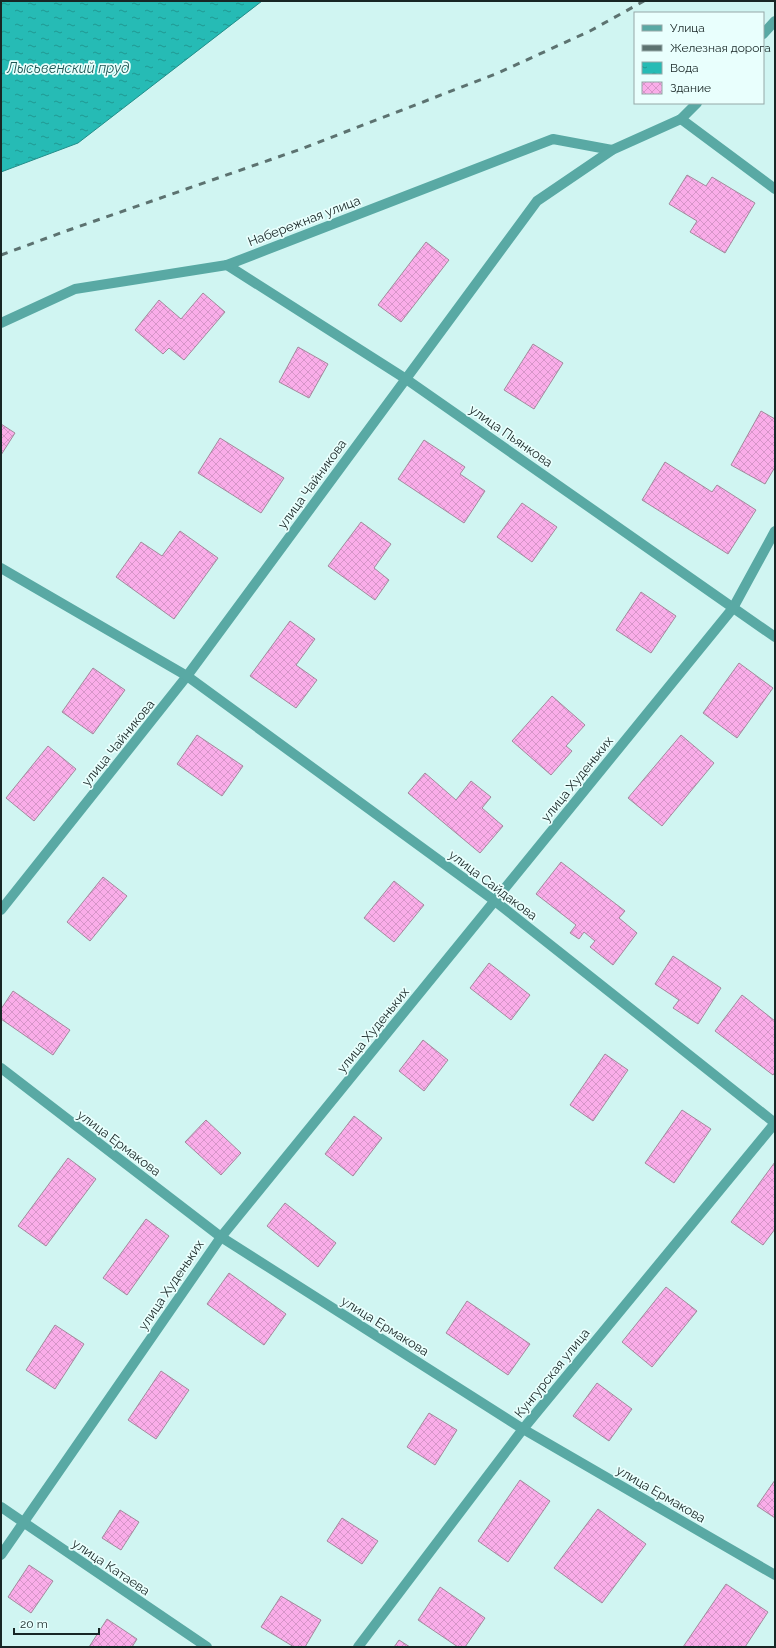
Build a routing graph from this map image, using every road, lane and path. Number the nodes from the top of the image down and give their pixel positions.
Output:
1 (775, 21) edge
2 (764, 33) edge
3 (695, 104) edge
4 (681, 119) junction
5 (612, 150) junction
6 (775, 189) edge
7 (227, 265) junction
8 (1, 323) edge
9 (406, 379) junction
10 (775, 531) edge
11 (1, 568) edge
12 (733, 608) junction
13 (775, 637) edge
14 (188, 676) junction
15 (495, 901) junction
16 (1, 910) edge
17 (1, 1068) edge
18 (775, 1123) edge
19 (221, 1237) junction
20 (523, 1429) junction
21 (1, 1507) edge
22 (24, 1523) junction
23 (1, 1555) edge
24 (775, 1576) edge
25 (207, 1647) edge
26 (358, 1647) edge

1 - 2 street
3 - 4 street
4 - 5 street, улица Чайникова
4 - 6 street
5 - 7 street, Набережная улица
5 - 9 street, улица Чайникова
7 - 8 street, Набережная улица
7 - 9 street, улица Пьянкова
9 - 12 street, улица Пьянкова
9 - 14 street, улица Чайникова
10 - 12 street, улица Худеньких
11 - 14 street, улица Сайдакова
12 - 13 street, улица Пьянкова
12 - 15 street, улица Худеньких
14 - 15 street, улица Сайдакова
14 - 16 street, улица Чайникова
15 - 18 street, улица Сайдакова
15 - 19 street, улица Худеньких
17 - 19 street, улица Ермакова
18 - 20 street, Кунгурская улица
19 - 20 street, улица Ермакова
19 - 22 street, улица Худеньких
20 - 24 street, улица Ермакова
20 - 26 street, Кунгурская улица
21 - 22 street, улица Катаева
22 - 23 street, улица Худеньких
22 - 25 street, улица Катаева

